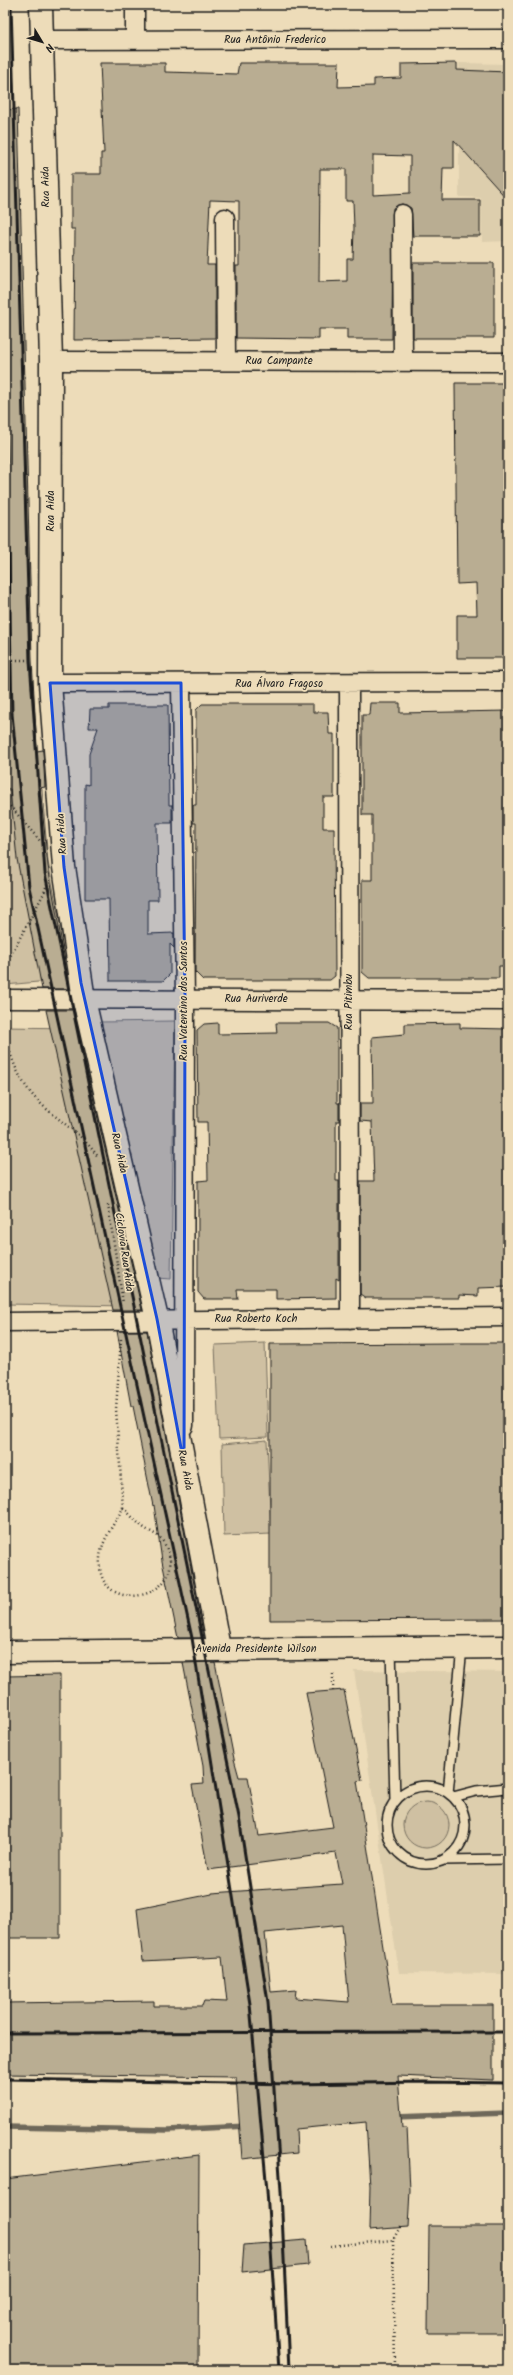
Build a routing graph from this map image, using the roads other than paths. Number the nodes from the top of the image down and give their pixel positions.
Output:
1 (41, 5) edge
2 (135, 5) edge
3 (508, 39) edge
4 (42, 40) junction
5 (135, 40) junction
6 (402, 214) dead end
7 (225, 218) dead end
8 (226, 361) junction
9 (51, 362) junction
10 (403, 362) junction
11 (508, 362) edge
12 (508, 682) edge
13 (50, 683) junction
14 (181, 683) junction
15 (349, 684) junction
16 (5, 999) edge
17 (349, 999) junction
18 (84, 1000) junction
19 (185, 1000) junction
20 (508, 1000) edge
21 (508, 1317) edge
22 (157, 1319) junction
23 (183, 1319) junction
24 (350, 1319) junction
25 (5, 1322) edge
26 (184, 1464) junction
27 (462, 1647) junction
28 (508, 1647) edge
29 (219, 1648) junction
30 (391, 1648) junction
31 (5, 1652) edge
32 (508, 1788) edge
33 (451, 1795) junction
34 (395, 1800) junction
35 (508, 1859) edge
36 (444, 1860) junction

1 - 4 street, Rua Aida
2 - 5 street
3 - 5 street, Rua Antônio Frederico
4 - 5 street, Rua Antônio Frederico
4 - 9 street, Rua Aida
6 - 10 street
7 - 8 street
8 - 9 street, Rua Campante
8 - 10 street, Rua Campante
9 - 13 street, Rua Aida
10 - 11 street, Rua Campante
12 - 15 street, Rua Álvaro Fragoso
13 - 14 street, Rua Álvaro Fragoso
13 - 18 street, Rua Aida
14 - 15 street, Rua Álvaro Fragoso
14 - 19 street, Rua Vatentino dos Santos
15 - 17 street, Rua Pitimbu
16 - 18 street, Rua Auriverde
17 - 19 street, Rua Auriverde
17 - 20 street, Rua Auriverde
17 - 24 street, Rua Pitimbu
18 - 19 street, Rua Auriverde
18 - 22 street, Rua Aida
19 - 23 street, Rua Vatentino dos Santos
21 - 24 street, Rua Roberto Koch
22 - 23 street, Rua Roberto Koch
22 - 25 street, Rua Roberto Koch
22 - 26 street, Rua Aida
23 - 24 street, Rua Roberto Koch
23 - 26 street, Rua Vatentino dos Santos
26 - 29 street, Rua Aida
27 - 28 street, Avenida Presidente Wilson
27 - 30 street, Avenida Presidente Wilson
27 - 33 lane
29 - 30 street, Avenida Presidente Wilson
29 - 31 street, Avenida Presidente Wilson
30 - 34 lane
32 - 33 lane
33 - 34 lane
33 - 36 lane
34 - 36 lane
35 - 36 lane

